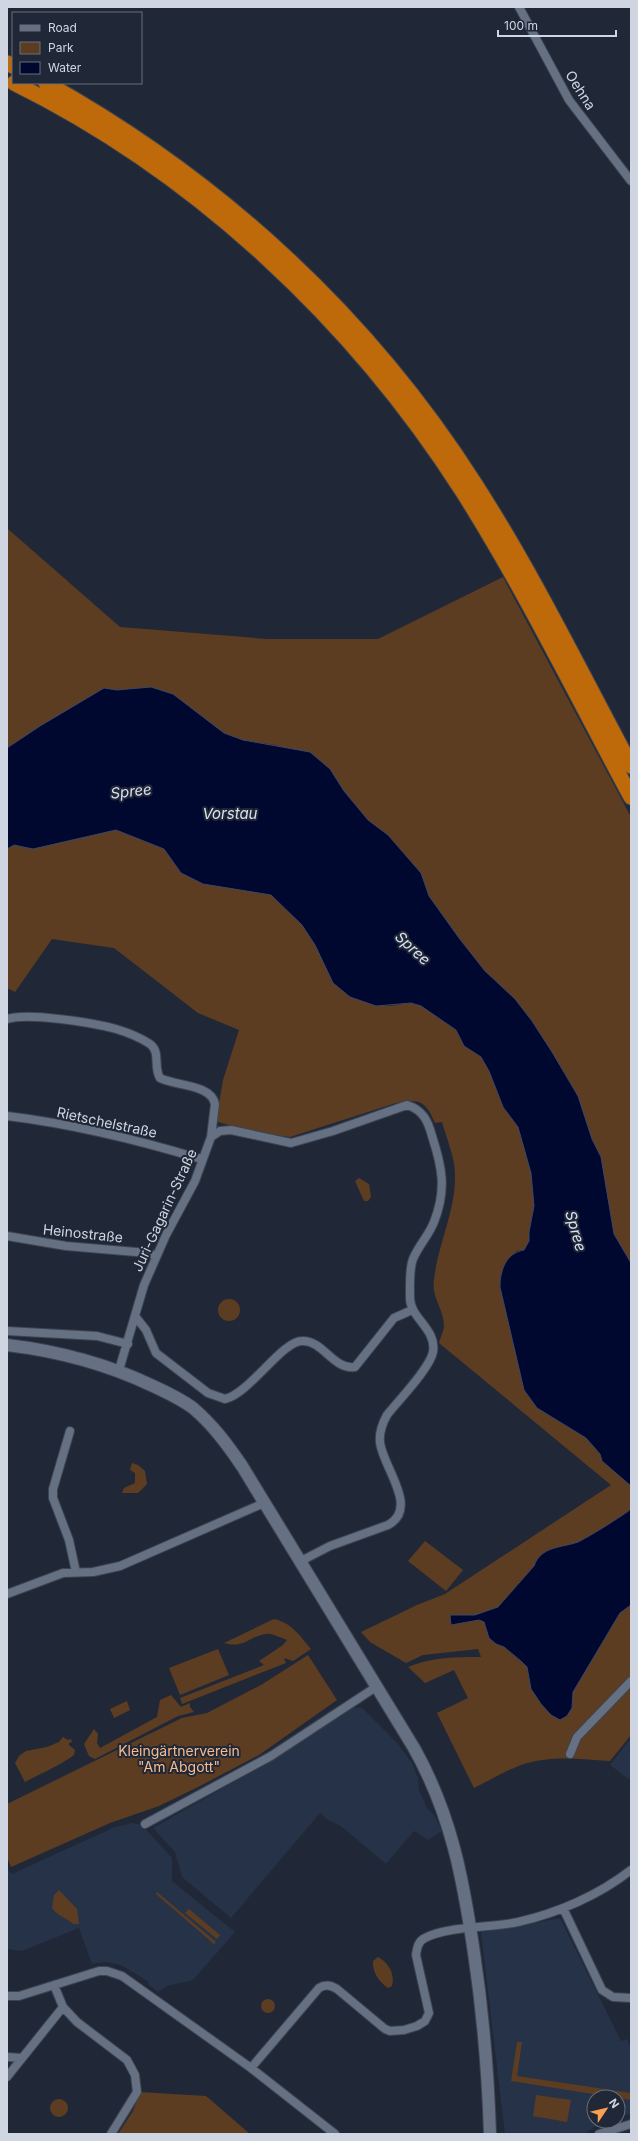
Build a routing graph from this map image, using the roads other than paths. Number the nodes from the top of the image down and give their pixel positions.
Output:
1 (519, 7) edge
2 (16, 84) edge
3 (48, 84) edge
4 (631, 181) edge
5 (631, 766) edge
6 (631, 797) edge
7 (7, 1019) edge
8 (7, 1116) edge
9 (211, 1137) junction
10 (201, 1159) junction
11 (7, 1236) edge
12 (156, 1256) junction
13 (412, 1310) junction
14 (135, 1316) junction
15 (7, 1331) edge
16 (128, 1344) junction
17 (7, 1345) edge
18 (120, 1370) junction
19 (70, 1430) dead end
20 (264, 1503) junction
21 (299, 1562) junction
22 (76, 1572) junction
23 (7, 1594) edge
24 (631, 1681) edge
25 (376, 1686) junction
26 (570, 1754) dead end
27 (145, 1824) dead end
28 (631, 1870) edge
29 (563, 1908) junction
30 (471, 1928) junction
31 (54, 1985) junction
32 (7, 1996) edge
33 (631, 1998) edge
34 (63, 2007) junction
35 (7, 2057) edge
36 (22, 2058) junction
37 (251, 2068) junction
38 (7, 2077) edge
39 (631, 2125) edge
40 (111, 2134) edge
41 (335, 2134) edge
42 (490, 2134) edge
43 (599, 2134) edge

1 - 4 street, Oehna
2 - 6 highway
3 - 5 highway
7 - 9 street
8 - 10 street, Rietschelstraße
9 - 10 street, Juri-Gagarin-Straße
9 - 13 street, Juri-Gagarin-Straße
10 - 12 street, Juri-Gagarin-Straße
11 - 12 street, Heinostraße
12 - 14 street, Juri-Gagarin-Straße
13 - 14 street
13 - 21 street
14 - 16 street, Juri-Gagarin-Straße
15 - 16 street
16 - 18 street, Juri-Gagarin-Straße
17 - 18 street
18 - 20 street
19 - 22 street
20 - 21 street
20 - 22 street
21 - 25 street
22 - 23 street
24 - 26 street
25 - 27 street
25 - 30 street
28 - 29 street
29 - 30 street
29 - 33 street
30 - 37 street
30 - 42 street
31 - 32 street
31 - 34 street
31 - 37 street
34 - 36 street
34 - 40 street
35 - 36 street
36 - 38 street
37 - 41 street
39 - 43 street

